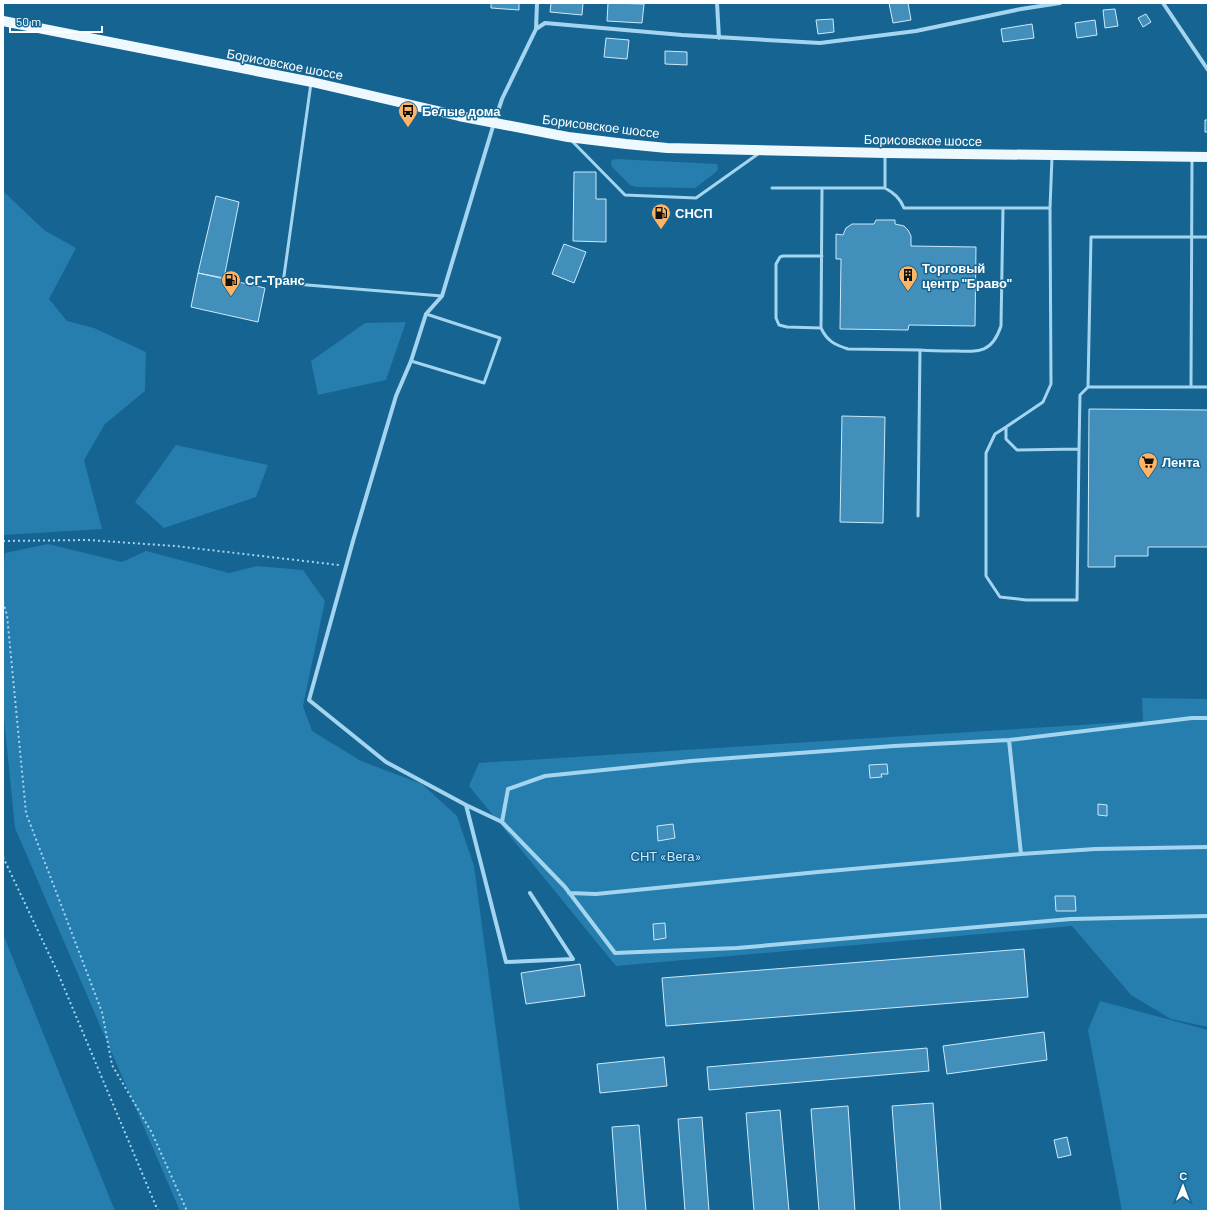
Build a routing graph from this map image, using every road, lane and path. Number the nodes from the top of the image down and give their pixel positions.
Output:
1 (537, 3) edge
2 (717, 3) edge
3 (1060, 3) edge
4 (1163, 3) edge
5 (3, 21) edge
6 (536, 29) junction
7 (719, 38) junction
8 (1208, 70) edge
9 (312, 82) junction
10 (494, 123) junction
11 (568, 137) junction
12 (764, 150) junction
13 (885, 153) junction
14 (1052, 155) junction
15 (1192, 157) junction
16 (1208, 158) edge
17 (772, 188) dead end
18 (822, 188) junction
19 (884, 188) junction
20 (1003, 208) junction
21 (1050, 208) junction
22 (1192, 237) junction
23 (1208, 238) edge
24 (822, 256) junction
25 (442, 296) junction
26 (426, 314) junction
27 (821, 328) junction
28 (920, 350) junction
29 (411, 361) junction
30 (1088, 387) junction
31 (1191, 387) junction
32 (1208, 387) edge
33 (1006, 427) junction
34 (1079, 449) junction
35 (918, 516) dead end
36 (3, 541) edge
37 (346, 566) junction
38 (3, 602) edge
39 (1208, 718) edge
40 (1009, 740) junction
41 (466, 805) junction
42 (502, 822) junction
43 (1208, 847) edge
44 (1021, 854) junction
45 (3, 857) edge
46 (569, 892) junction
47 (530, 894) dead end
48 (1208, 916) edge
49 (158, 1211) edge
50 (187, 1211) edge

1 - 6 street
2 - 7 street
3 - 7 street
4 - 8 street
5 - 9 main road, Борисовское шоссе
6 - 7 street
6 - 10 street
9 - 10 main road, Борисовское шоссе
9 - 25 lane
10 - 11 main road, Борисовское шоссе
10 - 25 street
11 - 12 main road, Борисовское шоссе
11 - 12 lane
12 - 13 main road, Борисовское шоссе
13 - 14 main road, Борисовское шоссе
13 - 19 lane
14 - 15 main road, Борисовское шоссе
14 - 21 lane
15 - 16 main road, Борисовское шоссе
15 - 22 lane
17 - 18 lane
18 - 19 lane
18 - 24 lane
19 - 20 lane
20 - 21 lane
20 - 28 lane
21 - 33 lane
22 - 23 lane
22 - 30 lane
22 - 31 lane
24 - 27 lane
24 - 27 lane
25 - 26 street
26 - 29 street
26 - 29 lane
27 - 28 lane
28 - 35 lane
29 - 37 street
30 - 31 lane
30 - 34 lane
31 - 32 lane
33 - 34 lane
33 - 34 lane
36 - 37 path
37 - 41 street
38 - 50 path
39 - 40 street
40 - 42 street
40 - 44 street
41 - 42 street
41 - 47 street
42 - 46 street
43 - 44 street
44 - 46 street
45 - 49 path
46 - 48 street

